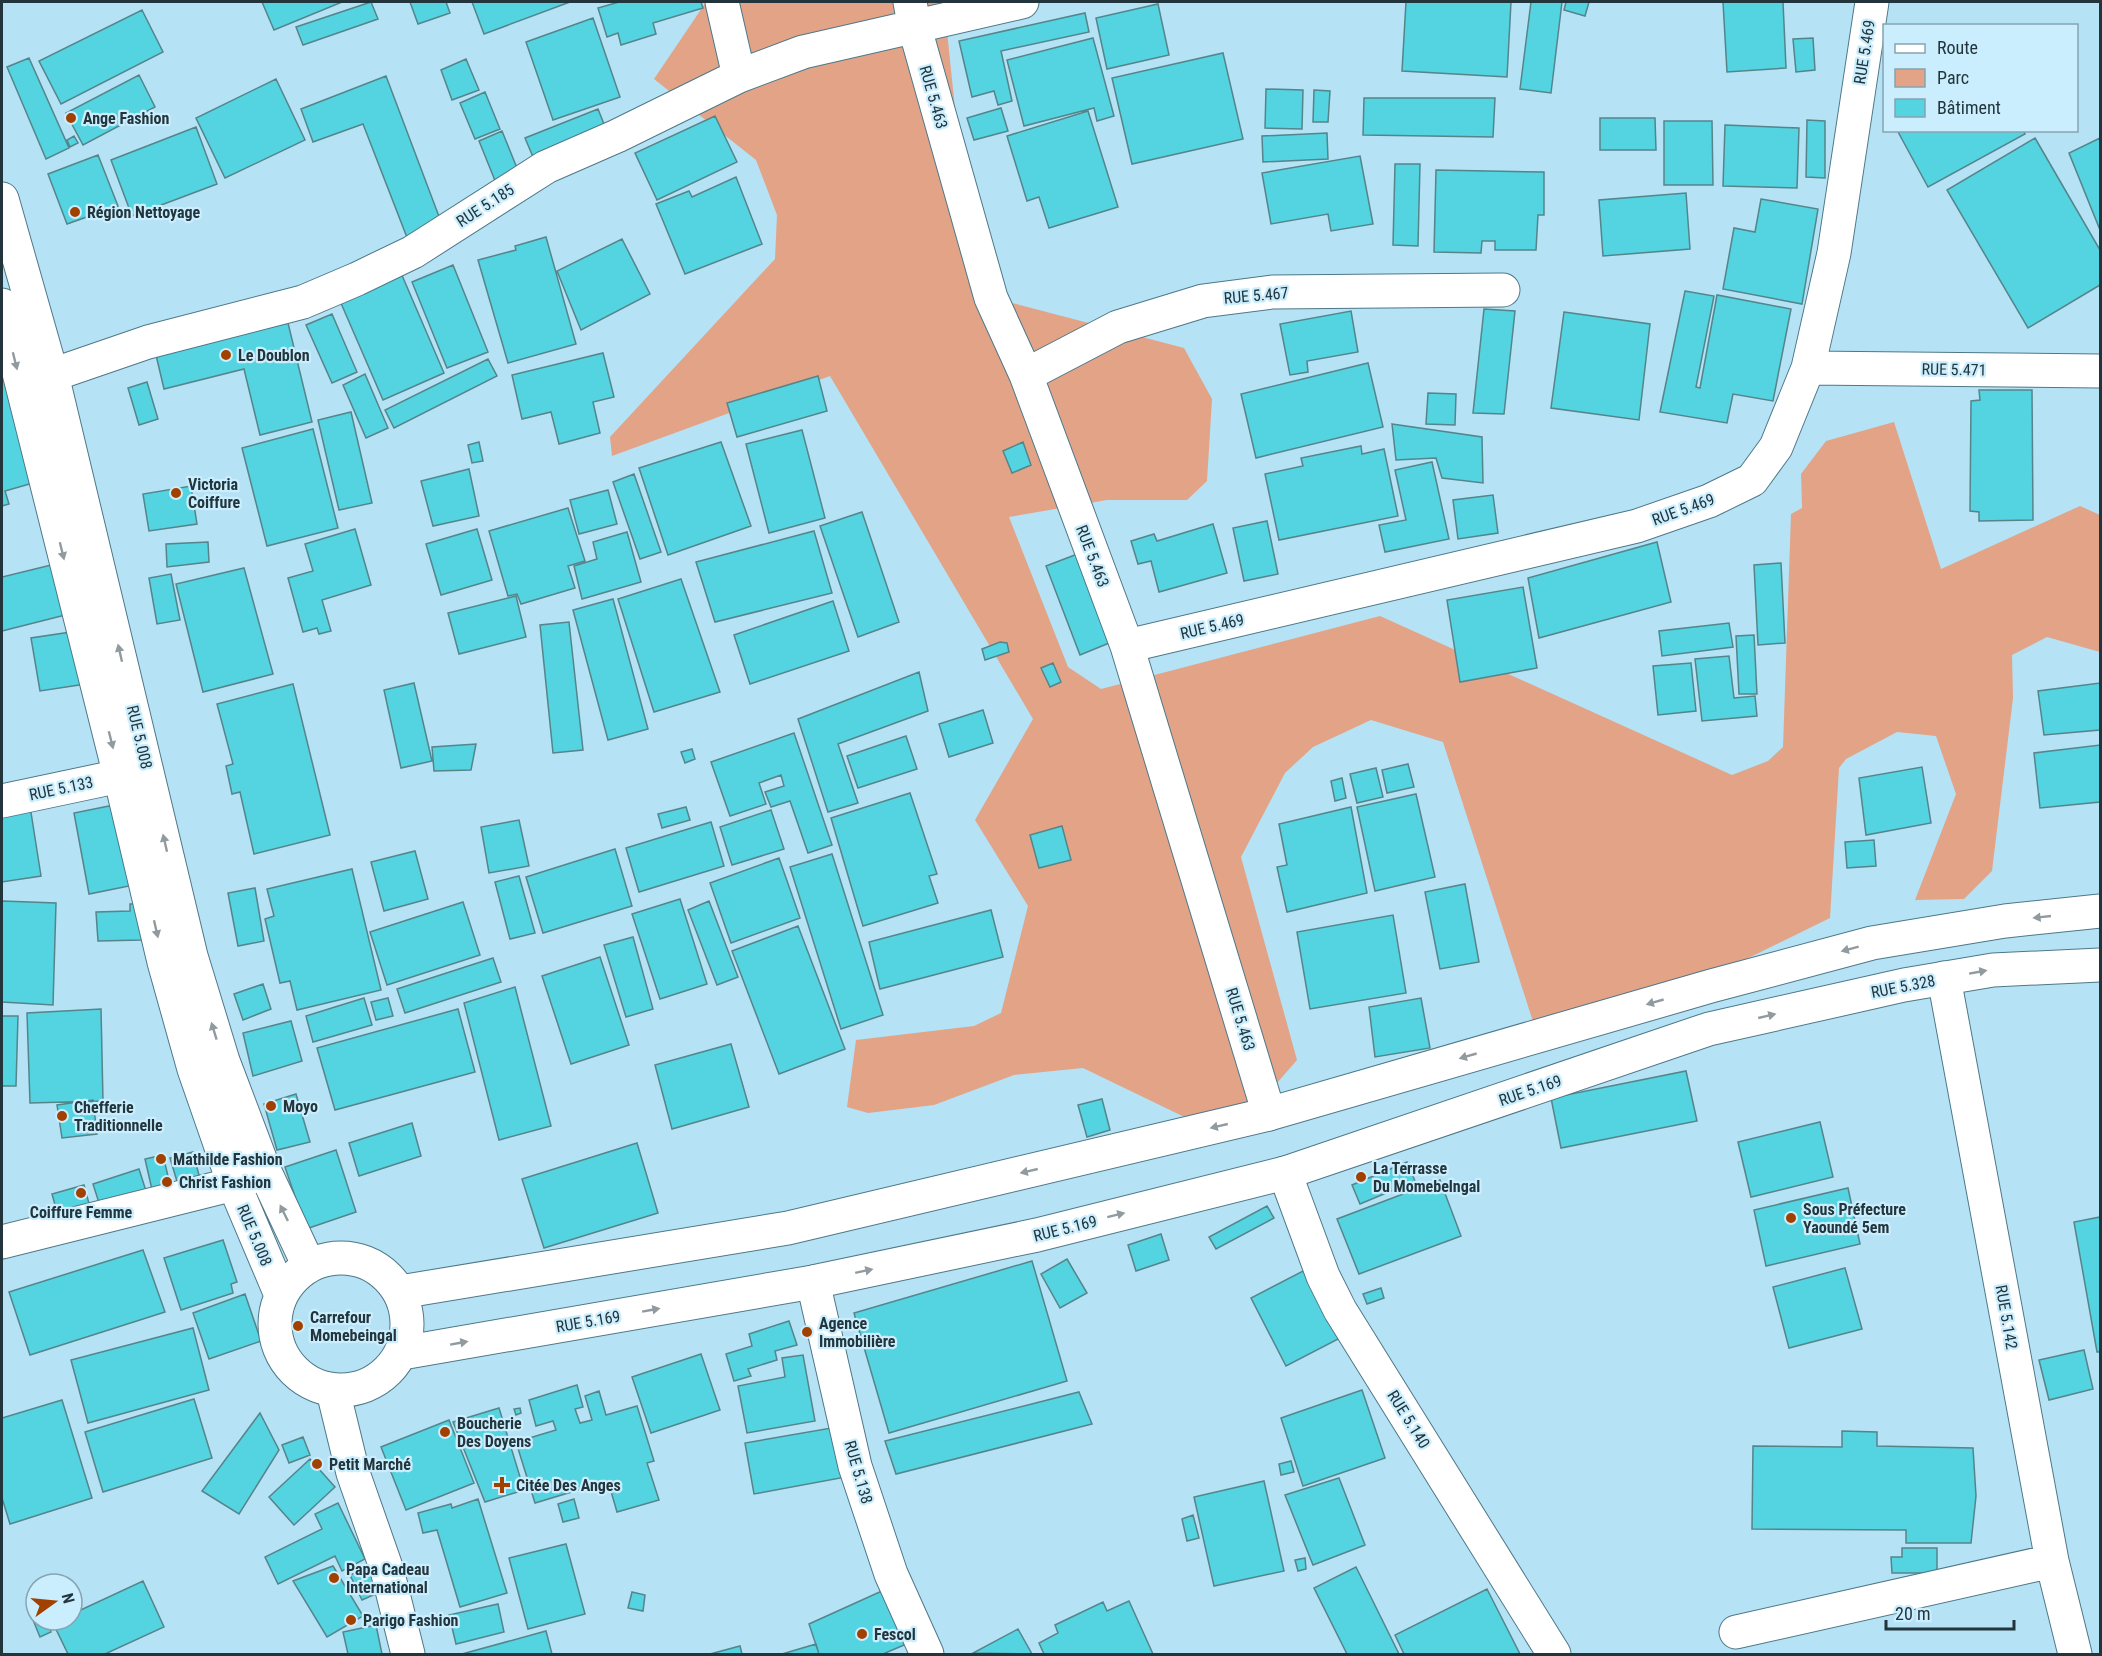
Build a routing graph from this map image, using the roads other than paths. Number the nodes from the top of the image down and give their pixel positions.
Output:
1 (722, 2) edge
2 (1022, 2) edge
3 (1872, 2) edge
4 (912, 13) edge
5 (739, 76) junction
6 (2, 199) edge
7 (1503, 290) dead end
8 (2, 305) edge
9 (1808, 368) junction
10 (2100, 371) edge
11 (52, 375) junction
12 (1026, 375) junction
13 (1127, 646) junction
14 (120, 776) junction
15 (2, 801) edge
16 (2100, 911) edge
17 (2100, 965) edge
18 (1944, 978) junction
19 (1709, 1029) joint
20 (1269, 1114) junction
21 (264, 1172) junction
22 (1285, 1173) junction
23 (234, 1184) junction
24 (2, 1242) edge
25 (309, 1266) junction
26 (813, 1282) junction
27 (400, 1292) junction
28 (281, 1295) junction
29 (402, 1353) junction
30 (333, 1391) junction
31 (2052, 1561) junction
32 (1736, 1632) dead end
33 (408, 1654) edge
34 (927, 1654) edge
35 (1554, 1654) edge
36 (2075, 1654) edge

1 - 5 street
2 - 4 street, RUE 5.185
3 - 9 street, RUE 5.469
4 - 5 street, RUE 5.185
4 - 12 street, RUE 5.463
5 - 11 street, RUE 5.185
6 - 11 street, RUE 5.008
7 - 12 street, RUE 5.467
8 -> 14 street, RUE 5.008
9 - 10 street, RUE 5.471
9 - 13 street, RUE 5.469
21 -> 11 street, RUE 5.008
12 - 13 street, RUE 5.463
13 - 20 street, RUE 5.463
14 - 15 street, RUE 5.133
14 -> 23 street, RUE 5.008
16 -> 20 street
18 -> 17 street, RUE 5.328
19 -> 18 street, RUE 5.328
18 - 31 street, RUE 5.142
19 - 22 street, RUE 5.169
20 -> 27 street
21 - 23 street
25 -> 21 street, RUE 5.008
26 -> 22 street, RUE 5.169
22 - 35 street, RUE 5.140
23 - 24 street
23 - 28 street, RUE 5.008
25 - 27 street
25 - 28 street
29 -> 26 street, RUE 5.169
26 - 34 street, RUE 5.138
27 - 29 street
28 - 30 street
29 - 30 street
30 - 33 street
31 - 32 street
31 - 36 street, RUE 5.142

